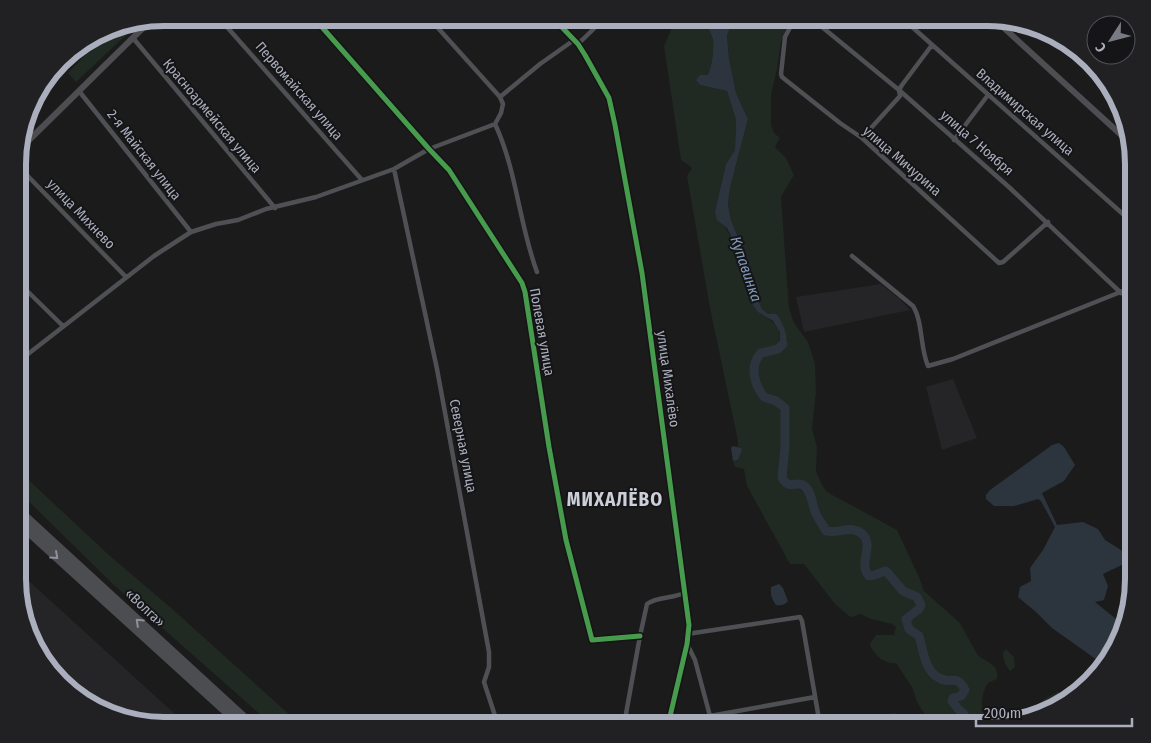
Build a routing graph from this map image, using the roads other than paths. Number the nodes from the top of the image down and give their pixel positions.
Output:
1 (226, 26) edge
2 (321, 26) edge
3 (436, 26) edge
4 (561, 26) edge
5 (595, 26) edge
6 (791, 26) edge
7 (822, 26) edge
8 (911, 26) edge
9 (1003, 27) edge
10 (143, 28) edge
11 (133, 38) junction
12 (576, 42) junction
13 (932, 45) junction
14 (899, 90) junction
15 (79, 91) junction
16 (988, 95) junction
17 (500, 97) junction
18 (495, 124) junction
19 (1121, 135) edge
20 (862, 138) junction
21 (954, 140) junction
22 (28, 141) edge
23 (428, 149) junction
24 (394, 169) junction
25 (26, 174) edge
26 (362, 180) junction
27 (275, 208) junction
28 (1124, 215) edge
29 (1048, 222) junction
30 (191, 232) junction
31 (852, 256) dead end
32 (537, 272) dead end
33 (126, 277) junction
34 (26, 290) edge
35 (1124, 291) edge
36 (1121, 292) junction
37 (63, 326) junction
38 (26, 355) edge
39 (26, 517) edge
40 (26, 529) edge
41 (684, 593) junction
42 (687, 634) junction
43 (640, 636) junction
44 (687, 644) junction
45 (814, 697) junction
46 (626, 716) edge
47 (670, 716) edge
48 (818, 716) edge
49 (231, 717) edge
50 (242, 717) edge
51 (495, 717) edge

1 - 26 street, Первомайская улица
2 - 23 street, Полевая улица
3 - 17 street
4 - 12 street, улица Михалёво
5 - 12 street
6 - 20 street, улица Мичурина
7 - 14 street, улица 7 Ноября
8 - 13 street, Владимирская улица
9 - 19 main road
10 - 11 main road
11 - 15 main road
11 - 27 street, Красноармейская улица
12 - 17 street
12 - 41 street, улица Михалёво
13 - 14 street
13 - 16 street, Владимирская улица
14 - 20 street
14 - 21 street, улица 7 Ноября
15 - 22 main road
15 - 30 street, 2-я Майская улица
16 - 21 street
16 - 28 street, Владимирская улица
17 - 18 street
18 - 23 street
18 - 32 street
20 - 29 street, улица Мичурина
21 - 29 street, улица 7 Ноября
23 - 24 street
23 - 43 street, Полевая улица
24 - 26 street
24 - 51 street, Северная улица
25 - 33 street, улица Михнево
26 - 27 street
27 - 30 street
29 - 36 street, улица 7 Ноября
30 - 33 street
31 - 36 street
33 - 37 street
34 - 37 street
35 - 36 street
37 - 38 street
50 -> 39 highway, «Волга»
40 -> 49 highway, «Волга»
41 - 42 street, улица Михалёво
41 - 43 street
42 - 44 street, улица Михалёво
42 - 45 street
43 - 46 street
44 - 45 street
44 - 47 street, улица Михалёво
45 - 48 street

